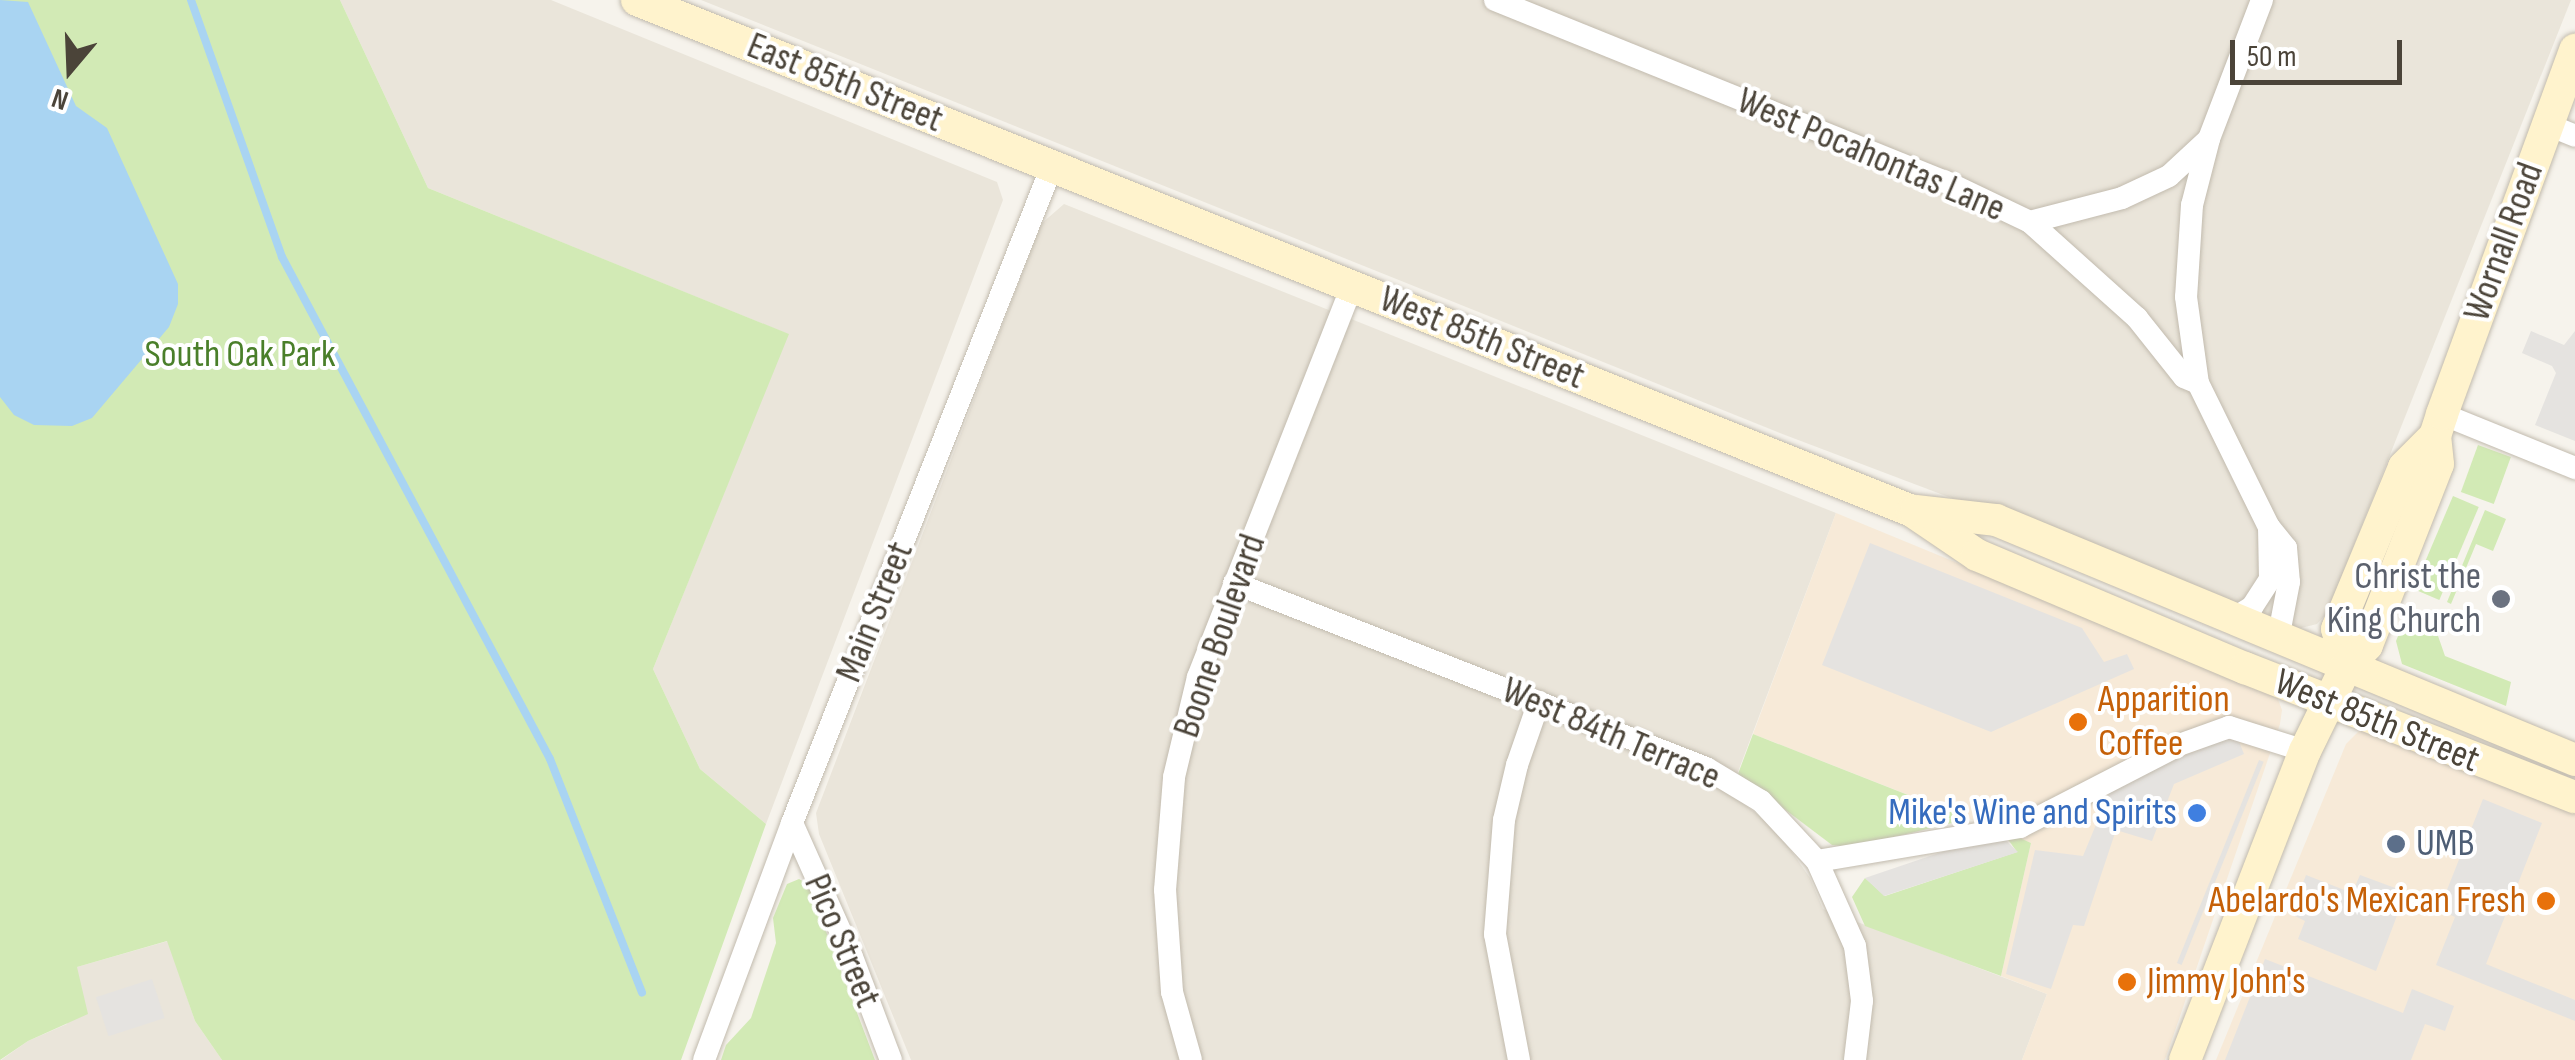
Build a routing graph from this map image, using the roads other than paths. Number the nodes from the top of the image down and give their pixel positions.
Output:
1 (637, 0) edge
2 (1495, 0) edge
3 (2262, 0) edge
4 (2575, 50) edge
5 (2561, 130) edge
6 (2209, 139) junction
7 (1052, 166) junction
8 (2030, 222) junction
9 (1352, 286) junction
10 (2198, 383) junction
11 (2439, 425) junction
12 (2575, 468) edge
13 (1912, 511) junction
14 (2269, 527) junction
15 (1234, 583) junction
16 (2231, 620) junction
17 (2278, 638) junction
18 (2346, 666) junction
19 (2329, 701) junction
20 (1539, 702) junction
21 (2305, 751) junction
22 (2575, 760) edge
23 (2575, 797) edge
24 (792, 823) junction
25 (1817, 861) junction
26 (704, 1060) edge
27 (891, 1060) edge
28 (1191, 1060) edge
29 (1518, 1060) edge
30 (1856, 1060) edge
31 (2185, 1060) edge

1 - 7 main road, East 85th Street
2 - 8 street, West Pocahontas Lane
3 - 6 street
4 - 5 main road, Wornall Road
5 - 11 main road, Wornall Road
6 - 8 street
6 - 10 street
7 - 9 main road, West 85th Street
7 - 24 street, Main Street
8 - 10 street, West Pocahontas Lane
9 - 13 main road, West 85th Street
9 - 15 street, Boone Boulevard
10 - 14 street
11 - 12 street
11 - 18 main road, Wornall Road
13 - 16 main road, West 85th Street
13 - 19 main road, West 85th Street
14 - 16 street
14 - 17 street
15 - 20 street, West 84th Terrace
15 - 28 street, Boone Boulevard
16 - 17 main road, West 85th Street
17 - 18 main road, West 85th Street
18 - 19 main road
18 - 22 main road, West 85th Street
19 - 21 main road
19 - 23 main road, West 85th Street
20 - 25 street, West 84th Terrace
20 - 29 street
21 - 25 street
21 - 31 main road
24 - 26 street, Main Street
24 - 27 street, Pico Street
25 - 30 street, West 84th Terrace

